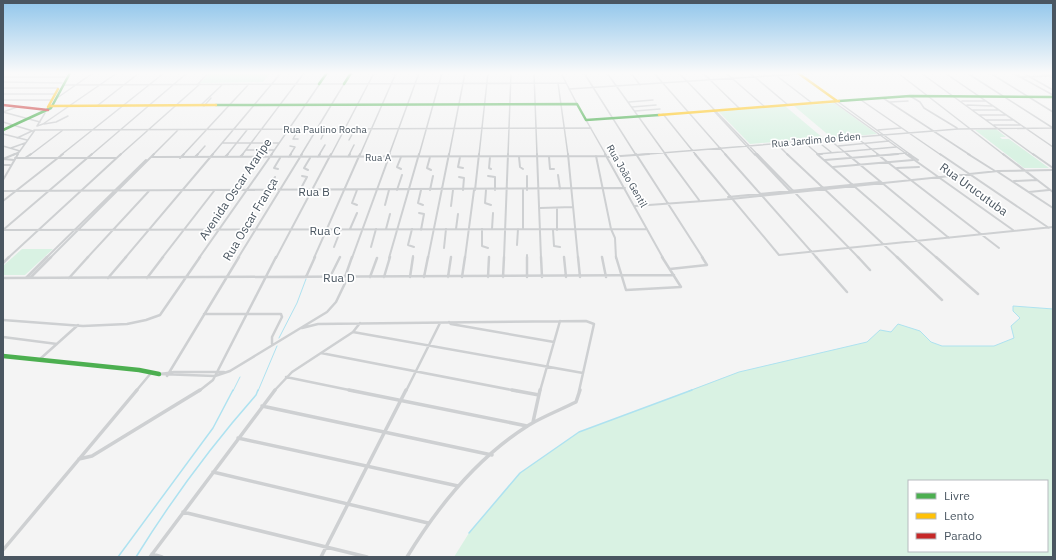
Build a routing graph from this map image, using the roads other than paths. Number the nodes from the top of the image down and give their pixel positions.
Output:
1 (18, 99) edge
2 (54, 99) edge
3 (80, 99) edge
4 (106, 99) edge
5 (131, 99) edge
6 (158, 99) edge
7 (182, 99) edge
8 (209, 99) edge
9 (235, 99) edge
10 (259, 99) edge
11 (283, 99) edge
12 (308, 99) edge
13 (335, 99) edge
14 (361, 99) edge
15 (385, 99) edge
16 (410, 99) edge
17 (435, 99) edge
18 (460, 99) edge
19 (486, 99) edge
20 (511, 99) edge
21 (535, 99) edge
22 (560, 99) edge
23 (574, 99) edge
24 (600, 99) edge
25 (626, 99) edge
26 (677, 99) edge
27 (703, 99) edge
28 (730, 99) edge
29 (756, 99) edge
30 (781, 99) edge
31 (807, 99) edge
32 (832, 99) edge
33 (871, 99) edge
34 (885, 99) edge
35 (909, 99) joint
36 (932, 99) edge
37 (957, 99) edge
38 (982, 99) edge
39 (1007, 99) edge
40 (1031, 99) edge
41 (3, 100) edge
42 (653, 100) dead end
43 (861, 100) junction
44 (960, 101) junction
45 (985, 101) junction
46 (628, 102) junction
47 (836, 102) junction
48 (890, 102) junction
49 (812, 103) junction
50 (561, 104) junction
51 (577, 104) junction
52 (3, 105) edge
53 (229, 105) junction
54 (254, 105) junction
55 (278, 105) junction
56 (304, 105) junction
57 (332, 105) junction
58 (358, 105) junction
59 (382, 105) junction
60 (408, 105) junction
61 (434, 105) junction
62 (459, 105) junction
63 (485, 105) junction
64 (511, 105) junction
65 (536, 105) junction
66 (656, 105) dead end
67 (788, 105) junction
68 (966, 105) junction
69 (70, 106) junction
70 (97, 106) junction
71 (123, 106) junction
72 (150, 106) junction
73 (175, 106) junction
74 (202, 106) junction
75 (992, 106) junction
76 (17, 107) junction
77 (632, 107) junction
78 (765, 107) junction
79 (49, 108) junction
80 (660, 109) dead end
81 (740, 109) junction
82 (972, 110) junction
83 (999, 110) junction
84 (635, 111) junction
85 (715, 111) junction
86 (3, 112) edge
87 (689, 112) junction
88 (1053, 112) edge
89 (663, 114) junction
90 (979, 115) junction
91 (1006, 115) junction
92 (68, 116) dead end
93 (638, 116) junction
94 (613, 118) junction
95 (31, 119) junction
96 (586, 120) junction
97 (985, 120) junction
98 (1014, 120) junction
99 (3, 122) edge
100 (40, 122) junction
101 (44, 124) junction
102 (993, 125) junction
103 (1021, 125) junction
104 (15, 126) junction
105 (37, 126) junction
106 (591, 128) junction
107 (902, 128) junction
108 (970, 128) junction
109 (997, 128) junction
110 (1053, 128) edge
111 (121, 129) junction
112 (288, 129) junction
113 (298, 129) junction
114 (316, 129) junction
115 (327, 129) junction
116 (345, 129) junction
117 (355, 129) junction
118 (372, 129) junction
119 (399, 129) junction
120 (427, 129) junction
121 (454, 129) junction
122 (482, 129) junction
123 (510, 129) junction
124 (538, 129) junction
125 (564, 129) junction
126 (958, 129) junction
127 (1026, 129) junction
128 (3, 130) edge
129 (34, 130) junction
130 (63, 130) junction
131 (92, 130) junction
132 (149, 130) junction
133 (178, 130) junction
134 (206, 130) junction
135 (234, 130) junction
136 (247, 130) junction
137 (261, 130) junction
138 (877, 130) junction
139 (934, 131) junction
140 (910, 133) junction
141 (3, 134) edge
142 (883, 135) junction
143 (856, 137) junction
144 (16, 138) junction
145 (298, 139) dead end
146 (321, 139) dead end
147 (830, 139) junction
148 (27, 140) junction
149 (349, 140) dead end
150 (818, 141) junction
151 (890, 141) junction
152 (803, 142) junction
153 (25, 143) junction
154 (223, 143) junction
155 (237, 143) junction
156 (251, 143) junction
157 (279, 143) junction
158 (777, 144) junction
159 (864, 144) junction
160 (325, 145) dead end
161 (354, 145) dead end
162 (3, 146) edge
163 (204, 146) dead end
164 (290, 146) dead end
165 (748, 146) junction
166 (838, 146) junction
167 (897, 147) junction
168 (1053, 147) edge
169 (10, 148) junction
170 (720, 149) junction
171 (872, 149) junction
172 (246, 150) junction
173 (274, 150) junction
174 (19, 151) junction
175 (692, 151) junction
176 (845, 152) junction
177 (665, 153) junction
178 (831, 153) junction
179 (906, 153) junction
180 (817, 154) junction
181 (152, 156) junction
182 (568, 156) junction
183 (596, 156) junction
184 (637, 156) junction
185 (880, 156) junction
186 (310, 157) junction
187 (330, 157) junction
188 (348, 157) junction
189 (359, 157) junction
190 (389, 157) junction
191 (401, 157) junction
192 (419, 157) junction
193 (430, 157) junction
194 (448, 157) junction
195 (460, 157) junction
196 (478, 157) junction
197 (490, 157) junction
198 (508, 157) junction
199 (520, 157) junction
200 (538, 157) junction
201 (549, 157) junction
202 (607, 157) junction
203 (25, 158) junction
204 (56, 158) junction
205 (87, 158) junction
206 (116, 158) junction
207 (180, 158) junction
208 (194, 158) junction
209 (211, 158) junction
210 (225, 158) junction
211 (240, 158) junction
212 (269, 158) junction
213 (280, 158) junction
214 (289, 158) junction
215 (299, 158) junction
216 (318, 158) junction
217 (852, 158) junction
218 (3, 159) edge
219 (14, 159) junction
220 (916, 159) junction
221 (825, 160) junction
222 (888, 162) junction
223 (860, 164) junction
224 (3, 165) edge
225 (7, 165) junction
226 (11, 165) junction
227 (832, 167) junction
228 (919, 167) dead end
229 (464, 168) dead end
230 (896, 168) junction
231 (3, 169) edge
232 (401, 169) dead end
233 (491, 169) dead end
234 (523, 169) dead end
235 (554, 169) dead end
236 (1023, 169) junction
237 (1053, 169) edge
238 (278, 170) dead end
239 (308, 170) dead end
240 (431, 170) dead end
241 (997, 171) junction
242 (969, 174) junction
243 (402, 175) dead end
244 (558, 175) dead end
245 (302, 176) dead end
246 (433, 176) dead end
247 (488, 176) dead end
248 (527, 176) dead end
249 (275, 177) dead end
250 (459, 177) dead end
251 (942, 178) junction
252 (3, 180) edge
253 (1037, 180) junction
254 (912, 181) junction
255 (1013, 182) junction
256 (881, 183) junction
257 (853, 185) junction
258 (624, 188) junction
259 (823, 188) junction
260 (560, 189) junction
261 (572, 189) junction
262 (603, 189) junction
263 (114, 190) junction
264 (117, 190) junction
265 (215, 190) junction
266 (279, 190) junction
267 (300, 190) junction
268 (312, 190) junction
269 (357, 190) junction
270 (377, 190) junction
271 (389, 190) junction
272 (398, 190) junction
273 (409, 190) junction
274 (421, 190) junction
275 (430, 190) junction
276 (442, 190) junction
277 (454, 190) junction
278 (463, 190) junction
279 (475, 190) junction
280 (486, 190) junction
281 (495, 190) junction
282 (507, 190) junction
283 (523, 190) junction
284 (527, 190) junction
285 (539, 190) junction
286 (1050, 190) junction
287 (3, 191) edge
288 (15, 191) junction
289 (49, 191) junction
290 (82, 191) junction
291 (149, 191) junction
292 (182, 191) junction
293 (247, 191) junction
294 (267, 191) junction
295 (344, 191) junction
296 (792, 191) junction
297 (1028, 192) junction
298 (1053, 192) edge
299 (761, 194) junction
300 (730, 198) junction
301 (3, 200) edge
302 (699, 200) junction
303 (667, 203) junction
304 (357, 205) dead end
305 (385, 205) dead end
306 (491, 205) dead end
307 (423, 206) dead end
308 (451, 206) dead end
309 (635, 206) junction
310 (574, 207) junction
311 (540, 208) junction
312 (557, 208) junction
313 (1053, 208) edge
314 (493, 212) dead end
315 (357, 213) dead end
316 (419, 213) dead end
317 (390, 214) dead end
318 (458, 214) dead end
319 (1053, 227) edge
320 (1049, 228) junction
321 (326, 229) junction
322 (341, 229) junction
323 (386, 229) junction
324 (398, 229) junction
325 (434, 229) junction
326 (446, 229) junction
327 (456, 229) junction
328 (468, 229) junction
329 (482, 229) junction
330 (504, 229) junction
331 (518, 229) junction
332 (523, 229) junction
333 (647, 229) junction
334 (3, 230) edge
335 (37, 230) junction
336 (75, 230) junction
337 (113, 230) junction
338 (148, 230) junction
339 (184, 230) junction
340 (220, 230) junction
341 (256, 230) junction
342 (290, 230) junction
343 (350, 230) junction
344 (362, 230) junction
345 (376, 230) junction
346 (412, 230) junction
347 (421, 230) junction
348 (492, 230) junction
349 (540, 230) junction
350 (553, 230) junction
351 (557, 230) junction
352 (576, 230) junction
353 (610, 230) junction
354 (1014, 230) junction
355 (981, 235) junction
356 (949, 238) junction
357 (918, 242) junction
358 (518, 245) dead end
359 (884, 245) junction
360 (371, 247) dead end
361 (560, 247) dead end
362 (334, 248) dead end
363 (414, 248) dead end
364 (444, 248) dead end
365 (488, 248) dead end
366 (848, 248) junction
367 (999, 248) dead end
368 (812, 253) junction
369 (527, 254) dead end
370 (414, 256) dead end
371 (602, 256) dead end
372 (340, 257) dead end
373 (451, 257) dead end
374 (489, 257) dead end
375 (564, 257) dead end
376 (377, 258) dead end
377 (3, 262) edge
378 (670, 269) junction
379 (870, 270) dead end
380 (674, 275) junction
381 (306, 277) junction
382 (330, 277) junction
383 (347, 277) junction
384 (370, 277) junction
385 (384, 277) junction
386 (410, 277) junction
387 (424, 277) junction
388 (448, 277) junction
389 (462, 277) junction
390 (488, 277) junction
391 (503, 277) junction
392 (527, 277) junction
393 (542, 277) junction
394 (566, 277) junction
395 (580, 277) junction
396 (606, 277) junction
397 (622, 277) junction
398 (3, 278) edge
399 (26, 278) junction
400 (30, 278) junction
401 (69, 278) junction
402 (108, 278) junction
403 (147, 278) junction
404 (186, 278) junction
405 (226, 278) junction
406 (265, 278) junction
407 (847, 292) dead end
408 (978, 294) dead end
409 (942, 300) dead end
410 (204, 314) junction
411 (246, 314) junction
412 (3, 320) edge
413 (314, 320) junction
414 (560, 321) junction
415 (440, 322) junction
416 (449, 322) junction
417 (360, 323) junction
418 (79, 324) junction
419 (318, 324) junction
420 (302, 328) junction
421 (353, 332) junction
422 (3, 337) edge
423 (554, 342) junction
424 (57, 344) junction
425 (272, 344) junction
426 (428, 347) junction
427 (321, 353) junction
428 (3, 356) edge
429 (38, 360) junction
430 (547, 368) junction
431 (218, 371) junction
432 (416, 371) junction
433 (169, 372) junction
434 (226, 372) junction
435 (150, 373) junction
436 (158, 374) junction
437 (583, 374) junction
438 (167, 376) junction
439 (215, 376) junction
440 (286, 377) junction
441 (539, 395) junction
442 (402, 400) junction
443 (261, 406) junction
444 (533, 423) junction
445 (528, 426) junction
446 (386, 431) junction
447 (238, 438) junction
448 (492, 455) junction
449 (79, 459) junction
450 (367, 466) junction
451 (213, 472) junction
452 (458, 486) junction
453 (348, 504) junction
454 (183, 512) junction
455 (428, 523) junction
456 (326, 547) junction
457 (3, 550) edge
458 (151, 556) edge
459 (162, 557) edge
460 (321, 557) edge
461 (367, 557) edge
462 (408, 557) edge

1 - 41 street
2 - 79 street
3 - 69 street
4 - 70 street
5 - 71 street
6 - 72 street
7 - 73 street
8 - 74 street
9 - 53 street
10 - 54 street
11 - 55 street
12 - 56 street, Avenida Oscar Araripe
13 - 57 street, Rua Oscar França
14 - 58 street
15 - 59 street
16 - 60 street
17 - 61 street
18 - 62 street
19 - 63 street
20 - 64 street
21 - 65 street
22 - 50 street
23 - 51 street, Rua João Gentil
24 - 94 street
25 - 46 street
26 - 87 street
27 - 85 street
28 - 81 street
29 - 78 street
30 - 67 street
31 - 49 street
32 - 47 street, Rua Urucutuba
33 - 43 street
34 - 48 street
35 - 48 street
35 - 126 street
36 - 108 street
37 - 44 street
38 - 45 street
39 - 110 street
40 - 88 street
42 - 46 street
43 - 47 street
43 - 107 street
44 - 45 street
44 - 68 street
45 - 75 street
46 - 77 street
47 - 49 street
47 - 138 street, Rua Urucutuba
47 - 142 street, Rua Urucutuba
48 - 139 street
49 - 67 street
50 - 51 street
50 - 65 street
50 - 125 street
51 - 96 street, Rua João Gentil
52 - 76 street
53 - 54 street
53 - 74 street
53 - 134 street
54 - 55 street
54 - 135 street
55 - 56 street
55 - 137 street
56 - 57 street
56 - 112 street, Avenida Oscar Araripe
57 - 58 street
57 - 114 street, Rua Oscar França
58 - 59 street
58 - 116 street
59 - 60 street
59 - 118 street
60 - 61 street
60 - 119 street
61 - 62 street
61 - 120 street
62 - 63 street
62 - 121 street
63 - 64 street
63 - 122 street
64 - 65 street
64 - 123 street
65 - 124 street
66 - 77 street
67 - 78 street
68 - 75 street
68 - 82 street
69 - 70 street
69 - 79 street
69 - 101 street
70 - 71 street
71 - 72 street
71 - 131 street
72 - 73 street
72 - 111 street
73 - 74 street
73 - 132 street
75 - 83 street
76 - 79 street
76 - 86 street
77 - 84 street
78 - 81 street
79 - 95 street
79 - 100 street
80 - 84 street
81 - 85 street
82 - 83 street
82 - 90 street
83 - 91 street
84 - 93 street
85 - 87 street
85 - 165 street
86 - 95 street
87 - 89 street
87 - 170 street
89 - 93 street
89 - 175 street
90 - 91 street
90 - 97 street
91 - 98 street
92 - 101 street
93 - 94 street
93 - 177 street
94 - 96 street
94 - 184 street
95 - 100 street
95 - 104 street
96 - 106 street, Rua João Gentil
97 - 98 street
97 - 102 street
98 - 103 street
99 - 104 street
100 - 105 street
101 - 105 street
102 - 103 street
102 - 109 street
103 - 127 street
104 - 128 street
104 - 129 street
105 - 129 street
106 - 125 street, Rua Paulino Rocha
106 - 202 street, Rua João Gentil
107 - 138 street
107 - 140 street
108 - 109 street, Rua Jardim do Éden
108 - 126 street, Rua Jardim do Éden
108 - 236 street
109 - 127 street, Rua Jardim do Éden
109 - 237 street
110 - 127 street, Rua Jardim do Éden
111 - 131 street, Rua Paulino Rocha
111 - 132 street, Rua Paulino Rocha
111 - 205 street
112 - 113 street, Rua Paulino Rocha
112 - 137 street, Rua Paulino Rocha
112 - 157 street, Avenida Oscar Araripe
113 - 114 street, Rua Paulino Rocha
113 - 145 street
114 - 115 street, Rua Paulino Rocha
114 - 215 street, Rua Oscar França
115 - 116 street, Rua Paulino Rocha
115 - 146 street
116 - 117 street, Rua Paulino Rocha
116 - 187 street
117 - 118 street, Rua Paulino Rocha
117 - 149 street
118 - 119 street, Rua Paulino Rocha
118 - 189 street
119 - 120 street, Rua Paulino Rocha
119 - 190 street
120 - 121 street, Rua Paulino Rocha
120 - 192 street
121 - 122 street, Rua Paulino Rocha
121 - 194 street
122 - 123 street, Rua Paulino Rocha
122 - 196 street
123 - 124 street, Rua Paulino Rocha
123 - 198 street
124 - 125 street, Rua Paulino Rocha
124 - 200 street
125 - 182 street
126 - 139 street, Rua Jardim do Éden
127 - 168 street
129 - 130 street, Rua Paulino Rocha
129 - 144 street
129 - 148 street
130 - 131 street, Rua Paulino Rocha
130 - 203 street
131 - 204 street
132 - 133 street, Rua Paulino Rocha
132 - 206 street
133 - 134 street, Rua Paulino Rocha
133 - 181 street
134 - 135 street, Rua Paulino Rocha
134 - 207 street
135 - 136 street, Rua Paulino Rocha
135 - 154 street
136 - 137 street, Rua Paulino Rocha
136 - 155 street
137 - 156 street
138 - 142 street, Rua Urucutuba
139 - 140 street, Rua Jardim do Éden
139 - 241 street
140 - 142 street, Rua Jardim do Éden
140 - 242 street
141 - 144 street
142 - 143 street, Rua Jardim do Éden
142 - 151 street, Rua Urucutuba
142 - 220 street, Rua Urucutuba
143 - 147 street, Rua Jardim do Éden
143 - 159 street
144 - 148 street
147 - 150 street, Rua Jardim do Éden
147 - 166 street
148 - 153 street
150 - 152 street, Rua Jardim do Éden
150 - 178 street
151 - 159 street
151 - 167 street, Rua Urucutuba
152 - 158 street, Rua Jardim do Éden
152 - 180 street
153 - 169 street
153 - 174 street
154 - 155 street
154 - 209 street
155 - 156 street
155 - 210 street
156 - 157 street
156 - 172 street
157 - 173 street, Avenida Oscar Araripe
158 - 165 street, Rua Jardim do Éden
158 - 259 street
159 - 166 street
159 - 171 street
160 - 216 street
161 - 188 street
162 - 169 street
163 - 208 street
164 - 214 street
165 - 170 street, Rua Jardim do Éden
165 - 296 street
166 - 176 street
167 - 171 street
167 - 179 street, Rua Urucutuba
169 - 174 street
170 - 175 street, Rua Jardim do Éden
170 - 299 street
171 - 176 street
171 - 185 street
172 - 173 street
172 - 211 street
173 - 212 street, Avenida Oscar Araripe
174 - 218 street
174 - 219 street
175 - 177 street, Rua Jardim do Éden
175 - 300 street
176 - 178 street
176 - 217 street
177 - 184 street, Rua Jardim do Éden
177 - 302 street
178 - 180 street
179 - 185 street
179 - 220 street, Rua Urucutuba
180 - 221 street
181 - 207 street, Rua A
181 - 263 street
181 - 264 street
182 - 183 street, Rua A
182 - 201 street, Rua A
182 - 261 street
183 - 202 street, Rua A
183 - 262 street
184 - 202 street, Rua Jardim do Éden
184 - 303 street
185 - 217 street
185 - 222 street
186 - 215 street, Rua A
186 - 216 street, Rua A
186 - 239 street
187 - 188 street, Rua A
187 - 216 street, Rua A
187 - 268 street
188 - 189 street, Rua A
189 - 190 street, Rua A
189 - 295 street
190 - 191 street, Rua A
190 - 270 street
191 - 192 street, Rua A
191 - 232 street
192 - 193 street, Rua A
192 - 273 street
193 - 194 street, Rua A
193 - 240 street
194 - 195 street, Rua A
194 - 276 street
195 - 196 street, Rua A
195 - 229 street
196 - 197 street, Rua A
196 - 279 street
197 - 198 street, Rua A
197 - 233 street
198 - 199 street, Rua A
198 - 282 street
199 - 200 street, Rua A
199 - 234 street
200 - 201 street, Rua A
200 - 285 street
201 - 235 street
202 - 258 street, Rua João Gentil
203 - 204 street
203 - 219 street
204 - 205 street
204 - 288 street
205 - 206 street
205 - 289 street
206 - 290 street
207 - 208 street, Rua A
208 - 209 street, Rua A
209 - 210 street, Rua A
209 - 292 street
210 - 211 street, Rua A
211 - 212 street, Rua A
212 - 213 street, Rua A
212 - 293 street, Avenida Oscar Araripe
213 - 214 street, Rua A
213 - 238 street
214 - 215 street, Rua A
215 - 266 street, Rua Oscar França
217 - 221 street
217 - 223 street
218 - 219 street
219 - 226 street
220 - 222 street
220 - 251 street, Rua Urucutuba
221 - 227 street
222 - 223 street
222 - 230 street
223 - 227 street
223 - 256 street
224 - 225 street
225 - 226 street
225 - 231 street
226 - 252 street
227 - 257 street
228 - 230 street
230 - 254 street
236 - 237 street
236 - 241 street
236 - 253 street
241 - 242 street
241 - 255 street
242 - 251 street
242 - 320 street
243 - 272 street
244 - 260 street
245 - 267 street
246 - 275 street
247 - 281 street
248 - 284 street
249 - 294 street
250 - 278 street
251 - 254 street
251 - 354 street, Rua Urucutuba
253 - 255 street
253 - 286 street
254 - 256 street
254 - 355 street
255 - 297 street
256 - 257 street
256 - 356 street
257 - 259 street
257 - 357 street
258 - 262 street, Rua B
258 - 309 street, Rua João Gentil
259 - 296 street
259 - 359 street
260 - 261 street, Rua B
260 - 285 street, Rua B
261 - 262 street, Rua B
261 - 310 street
262 - 353 street
263 - 264 street, Rua B
263 - 290 street, Rua B
263 - 336 street
264 - 291 street, Rua B
264 - 336 street
265 - 292 street, Rua B
265 - 293 street, Rua B
265 - 339 street
266 - 267 street, Rua B
266 - 294 street, Rua B
266 - 341 street, Rua Oscar França
267 - 268 street, Rua B
268 - 295 street, Rua B
268 - 342 street
269 - 270 street, Rua B
269 - 295 street, Rua B
269 - 304 street
270 - 271 street, Rua B
270 - 344 street
271 - 272 street, Rua B
271 - 305 street
272 - 273 street, Rua B
273 - 274 street, Rua B
273 - 324 street
274 - 275 street, Rua B
274 - 307 street
275 - 276 street, Rua B
276 - 277 street, Rua B
276 - 325 street
277 - 278 street, Rua B
277 - 308 street
278 - 279 street, Rua B
279 - 280 street, Rua B
279 - 328 street
280 - 281 street, Rua B
280 - 306 street
281 - 282 street, Rua B
282 - 283 street, Rua B
282 - 330 street
283 - 284 street, Rua B
283 - 332 street
284 - 285 street, Rua B
285 - 311 street
286 - 297 street
286 - 298 street
287 - 288 street, Rua B
288 - 289 street, Rua B
288 - 301 street
289 - 290 street, Rua B
289 - 334 street
290 - 335 street
291 - 292 street, Rua B
291 - 337 street
292 - 338 street
293 - 294 street, Rua B
293 - 340 street, Avenida Oscar Araripe
295 - 321 street
296 - 299 street
296 - 366 street
297 - 313 street
299 - 300 street
299 - 368 street
300 - 302 street
300 - 368 street
302 - 303 street
303 - 309 street
303 - 378 street
309 - 333 street, Rua João Gentil
310 - 312 street
310 - 352 street
311 - 312 street
311 - 349 street
312 - 351 street
314 - 348 street
315 - 343 street
316 - 347 street
317 - 323 street
318 - 327 street
319 - 320 street
320 - 354 street
321 - 322 street, Rua C
321 - 342 street, Rua C
321 - 381 street
322 - 343 street, Rua C
322 - 362 street
323 - 324 street, Rua C
323 - 345 street, Rua C
324 - 346 street, Rua C
324 - 385 street
325 - 326 street, Rua C
325 - 347 street, Rua C
325 - 387 street
326 - 327 street, Rua C
326 - 364 street
327 - 328 street, Rua C
328 - 329 street, Rua C
328 - 389 street
329 - 348 street, Rua C
329 - 365 street
330 - 331 street, Rua C
330 - 348 street, Rua C
330 - 391 street
331 - 332 street, Rua C
331 - 358 street
332 - 349 street, Rua C
333 - 353 street, Rua C
333 - 378 street, Rua João Gentil
334 - 335 street, Rua C
335 - 336 street, Rua C
335 - 377 street
336 - 337 street, Rua C
336 - 399 street
336 - 400 street
337 - 338 street, Rua C
337 - 401 street
338 - 339 street, Rua C
338 - 402 street
339 - 340 street, Rua C
339 - 403 street
340 - 341 street, Rua C
340 - 404 street, Avenida Oscar Araripe
341 - 342 street, Rua C
341 - 405 street, Rua Oscar França
342 - 406 street
343 - 344 street, Rua C
344 - 345 street, Rua C
344 - 383 street
345 - 360 street
346 - 347 street, Rua C
346 - 363 street
349 - 350 street, Rua C
349 - 393 street
350 - 351 street, Rua C
350 - 361 street
351 - 352 street, Rua C
352 - 353 street, Rua C
352 - 395 street
353 - 397 street
354 - 355 street
355 - 356 street
355 - 367 street
356 - 357 street
357 - 359 street
357 - 408 street
359 - 366 street
359 - 409 street
366 - 368 street
366 - 379 street
368 - 407 street
369 - 392 street
370 - 386 street
371 - 396 street
372 - 382 street
373 - 388 street
374 - 390 street
375 - 394 street
376 - 384 street
378 - 380 street, Rua João Gentil
380 - 397 street, Rua D
380 - 397 street, Rua João Gentil
381 - 382 street, Rua D
381 - 406 street, Rua D
382 - 383 street, Rua D
383 - 384 street, Rua D
383 - 413 street
384 - 385 street, Rua D
385 - 386 street, Rua D
386 - 387 street, Rua D
387 - 388 street, Rua D
388 - 389 street, Rua D
389 - 390 street, Rua D
390 - 391 street, Rua D
391 - 392 street, Rua D
392 - 393 street, Rua D
393 - 394 street, Rua D
394 - 395 street, Rua D
395 - 396 street, Rua D
396 - 397 street, Rua D
398 - 399 street, Rua D
399 - 400 street, Rua D
400 - 401 street, Rua D
401 - 402 street, Rua D
402 - 403 street, Rua D
403 - 404 street, Rua D
404 - 405 street, Rua D
404 - 418 street, Avenida Oscar Araripe
405 - 406 street, Rua D
405 - 410 street, Rua Oscar França
406 - 411 street
410 - 411 street
410 - 433 street, Rua Oscar França
411 - 425 street
411 - 431 street
412 - 418 street
413 - 419 street
413 - 420 street
414 - 416 street
414 - 423 street
414 - 437 street
415 - 416 street
415 - 417 street
415 - 426 street
416 - 423 street
417 - 419 street
417 - 421 street
418 - 424 street
419 - 420 street
420 - 425 street
421 - 426 street
421 - 427 street
422 - 424 street
423 - 430 street
424 - 429 street
425 - 434 street
426 - 430 street
426 - 432 street
427 - 432 street
427 - 440 street
428 - 429 street
429 - 435 street
430 - 437 street
430 - 441 street
431 - 433 street
431 - 434 street
431 - 439 street
432 - 441 street
432 - 442 street
433 - 436 street
433 - 438 street, Rua Oscar França
434 - 439 street
435 - 436 street
435 - 449 street
436 - 438 street
437 - 444 street
438 - 439 street
439 - 449 street
440 - 442 street
440 - 443 street
441 - 444 street
442 - 445 street
442 - 446 street
443 - 446 street
443 - 447 street
444 - 445 street
445 - 448 street
446 - 448 street
446 - 450 street
447 - 450 street
447 - 451 street
448 - 452 street
449 - 457 street
450 - 452 street
450 - 453 street
451 - 453 street
451 - 454 street
452 - 455 street
453 - 455 street
453 - 456 street
454 - 456 street
454 - 458 street
455 - 462 street
456 - 460 street
456 - 461 street
458 - 459 street

